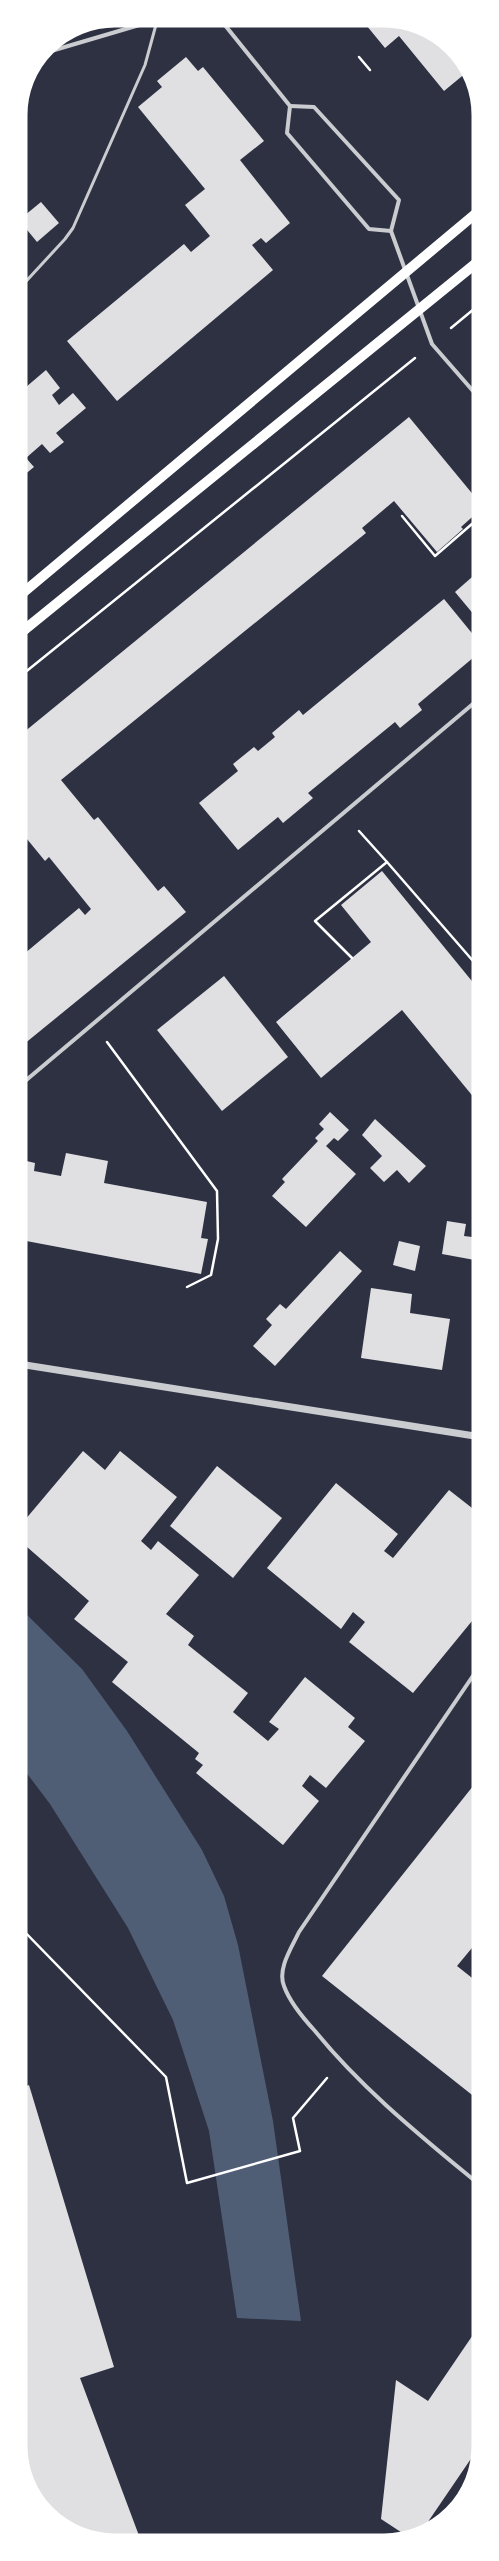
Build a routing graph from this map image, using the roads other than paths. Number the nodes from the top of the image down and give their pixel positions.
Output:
1 (143, 25) edge
2 (156, 25) edge
3 (225, 25) edge
4 (52, 51) edge
5 (290, 106) junction
6 (474, 215) edge
7 (391, 231) junction
8 (474, 265) edge
9 (407, 270) junction
10 (25, 282) edge
11 (420, 309) junction
12 (474, 392) edge
13 (25, 591) edge
14 (25, 629) edge
15 (474, 703) edge
16 (25, 1081) edge
17 (25, 1365) edge
18 (474, 1436) edge
19 (474, 1674) edge
20 (474, 2180) edge

1 - 4 street
2 - 10 lane
3 - 5 street
5 - 7 street
5 - 7 street
6 - 9 main road
7 - 9 street
8 - 11 main road
9 - 11 street
9 - 13 main road
11 - 12 street
11 - 14 main road
15 - 16 street
17 - 18 street
19 - 20 street

